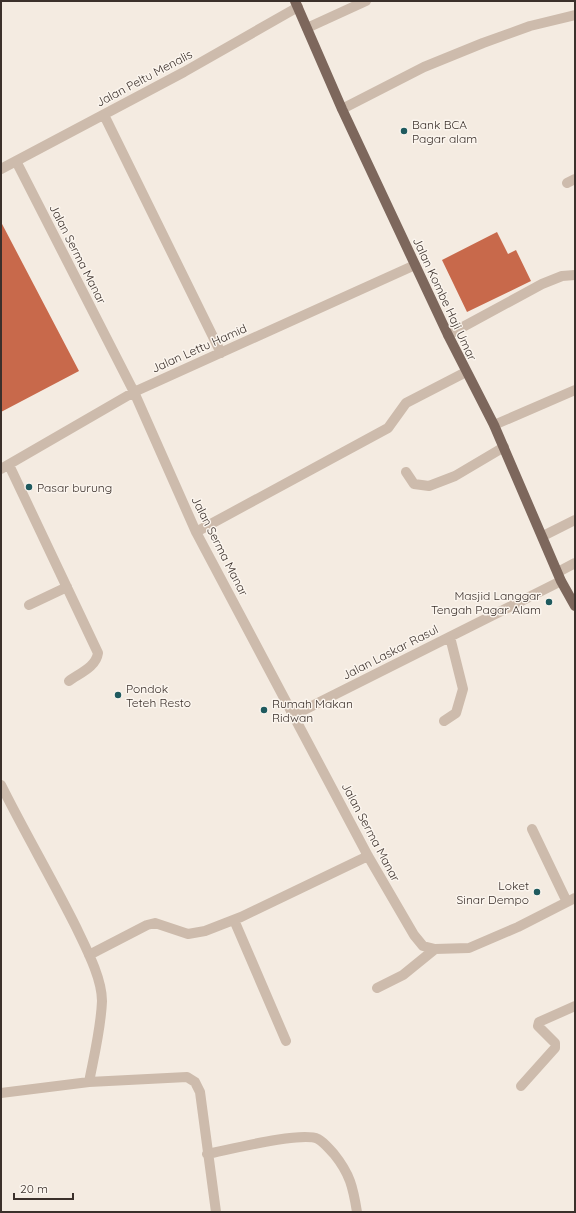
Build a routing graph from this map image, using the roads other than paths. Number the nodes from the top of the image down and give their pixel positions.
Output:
1 (366, 1) edge
2 (296, 4) edge
3 (575, 15) edge
4 (307, 28) junction
5 (342, 109) junction
6 (104, 115) junction
7 (16, 161) junction
8 (1, 169) edge
9 (415, 265) junction
10 (575, 275) edge
11 (448, 335) junction
12 (221, 353) junction
13 (466, 372) junction
14 (575, 390) edge
15 (134, 392) junction
16 (494, 425) junction
17 (504, 447) junction
18 (5, 467) edge
19 (406, 472) dead end
20 (575, 520) edge
21 (196, 532) junction
22 (542, 536) junction
23 (575, 564) edge
24 (560, 576) junction
25 (67, 587) junction
26 (29, 605) dead end
27 (575, 606) edge
28 (450, 637) junction
29 (69, 681) dead end
30 (294, 715) junction
31 (444, 721) dead end
32 (1, 785) edge
33 (532, 829) dead end
34 (368, 856) junction
35 (571, 900) edge
36 (234, 920) junction
37 (434, 950) junction
38 (89, 955) junction
39 (377, 988) dead end
40 (575, 1006) edge
41 (286, 1041) dead end
42 (89, 1082) junction
43 (521, 1086) dead end
44 (1, 1093) edge
45 (207, 1154) junction
46 (216, 1212) edge
47 (357, 1212) edge

1 - 4 street
2 - 4 main road, Jalan Kombe Haji Umar
2 - 6 street, Jalan Peltu Menalis
3 - 5 street
4 - 5 main road, Jalan Kombe Haji Umar
5 - 9 main road, Jalan Kombe Haji Umar
6 - 7 street, Jalan Peltu Menalis
6 - 12 street
7 - 8 street, Jalan Peltu Menalis
7 - 15 street, Jalan Serma Manar
9 - 11 main road, Jalan Kombe Haji Umar
9 - 12 street, Jalan Lettu Hamid
10 - 11 street
11 - 13 main road, Jalan Kombe Haji Umar
12 - 15 street, Jalan Lettu Hamid
13 - 16 main road, Jalan Kombe Haji Umar
13 - 21 street
14 - 16 street
15 - 18 street, Jalan Lettu Hamid
15 - 21 street, Jalan Serma Manar
16 - 17 main road, Jalan Kombe Haji Umar
17 - 19 street
17 - 22 main road, Jalan Kombe Haji Umar
18 - 25 street
20 - 22 street
21 - 30 street, Jalan Serma Manar
22 - 24 main road, Jalan Kombe Haji Umar
23 - 24 street, Jalan Laskar Rasul
24 - 27 main road, Jalan Kombe Haji Umar
24 - 28 street, Jalan Laskar Rasul
25 - 26 street
25 - 29 street
28 - 30 street, Jalan Laskar Rasul
28 - 31 street
30 - 34 street, Jalan Serma Manar
32 - 38 street
33 - 35 street
34 - 36 street
34 - 37 street, Jalan Serma Manar
35 - 37 street
36 - 38 street
36 - 41 street
37 - 39 street
38 - 42 street
40 - 43 street
42 - 44 street
42 - 45 street
45 - 46 street
45 - 47 street

